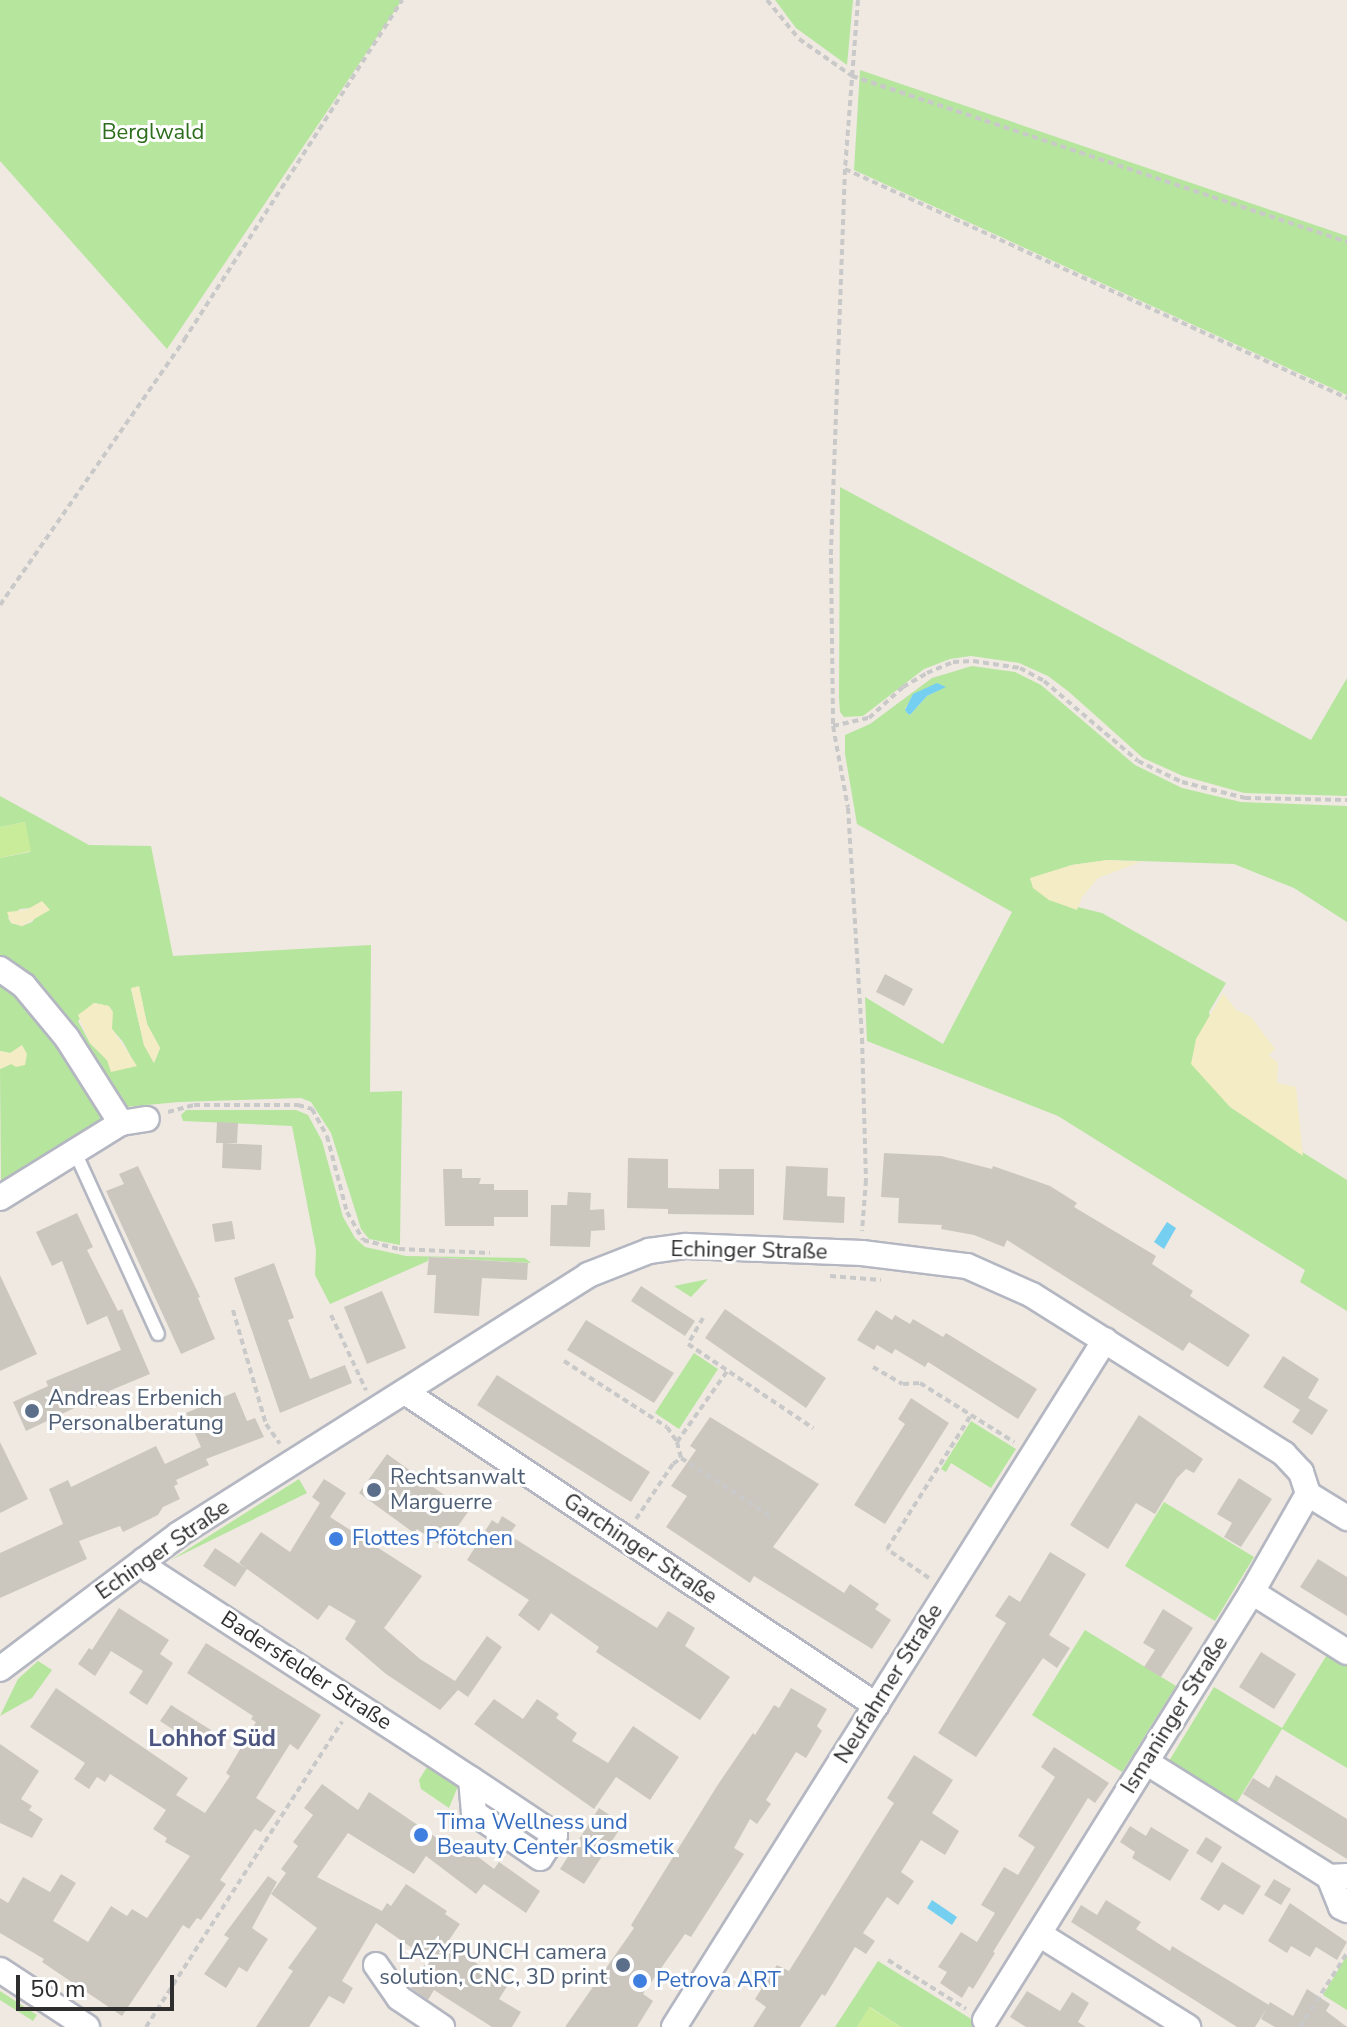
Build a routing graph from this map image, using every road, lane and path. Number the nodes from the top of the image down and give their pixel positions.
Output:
1 (402, 0) edge
2 (767, 0) edge
3 (858, 0) edge
4 (852, 76) junction
5 (845, 169) junction
6 (1347, 242) edge
7 (1347, 398) edge
8 (0, 605) edge
9 (833, 726) junction
10 (1347, 800) edge
11 (0, 969) edge
12 (147, 1119) joint
13 (121, 1123) junction
14 (75, 1152) junction
15 (0, 1198) edge
16 (490, 1253) dead end
17 (862, 1253) junction
18 (825, 1276) dead end
19 (888, 1281) dead end
20 (233, 1310) dead end
21 (331, 1315) dead end
22 (703, 1318) dead end
23 (158, 1334) dead end
24 (1105, 1340) junction
25 (564, 1361) dead end
26 (873, 1367) dead end
27 (728, 1370) junction
28 (405, 1392) junction
29 (376, 1410) junction
30 (971, 1415) junction
31 (813, 1428) dead end
32 (677, 1442) junction
33 (1033, 1454) junction
34 (681, 1458) junction
35 (293, 1462) junction
36 (935, 1472) junction
37 (942, 1476) dead end
38 (1308, 1494) junction
39 (773, 1518) dead end
40 (1347, 1518) edge
41 (624, 1537) junction
42 (144, 1560) junction
43 (948, 1590) junction
44 (1252, 1592) junction
45 (1347, 1652) edge
46 (0, 1669) edge
47 (354, 1703) junction
48 (876, 1705) junction
49 (1146, 1762) junction
50 (471, 1779) dead end
51 (1338, 1877) edge
52 (1347, 1910) edge
53 (1039, 1934) junction
54 (1347, 1953) edge
55 (888, 1960) dead end
56 (376, 1965) dead end
57 (0, 1970) edge
58 (985, 2020) joint
59 (87, 2027) edge
60 (146, 2027) edge
61 (442, 2027) edge
62 (674, 2027) edge
63 (1188, 2027) edge
64 (1300, 2027) edge

1 - 8 path
2 - 4 path
3 - 4 path
4 - 5 path
4 - 6 path
5 - 7 path
5 - 9 path
9 - 10 path
9 - 17 path
11 - 13 street
12 - 13 street
12 - 16 path
13 - 14 street
14 - 15 street
14 - 23 lane
17 - 24 street, Echinger Straße
17 - 28 street, Echinger Straße
18 - 19 path
20 - 35 path
21 - 29 path
22 - 27 path
24 - 33 street, Neufahrner Straße
24 - 38 street, Echinger Straße
25 - 32 path
26 - 30 path
27 - 31 path
27 - 32 path
28 - 29 street, Echinger Straße
28 - 41 street, Garchinger Straße
29 - 35 street, Echinger Straße
30 - 33 path
30 - 36 path
32 - 34 path
33 - 43 street, Neufahrner Straße
34 - 39 path
34 - 41 path
35 - 42 street, Echinger Straße
36 - 37 path
36 - 43 path
38 - 40 street, Echinger Straße
38 - 44 street, Ismaninger Straße
41 - 48 street, Garchinger Straße
42 - 46 street, Echinger Straße
42 - 47 street, Badersfelder Straße
43 - 48 street, Neufahrner Straße
44 - 45 street
44 - 49 street, Ismaninger Straße
47 - 50 street, Badersfelder Straße
47 - 60 path
48 - 62 street, Neufahrner Straße
49 - 51 street
49 - 53 street, Ismaninger Straße
51 - 52 street
53 - 58 street, Ismaninger Straße
53 - 63 street
54 - 64 path
55 - 58 path
56 - 61 street
57 - 59 street

